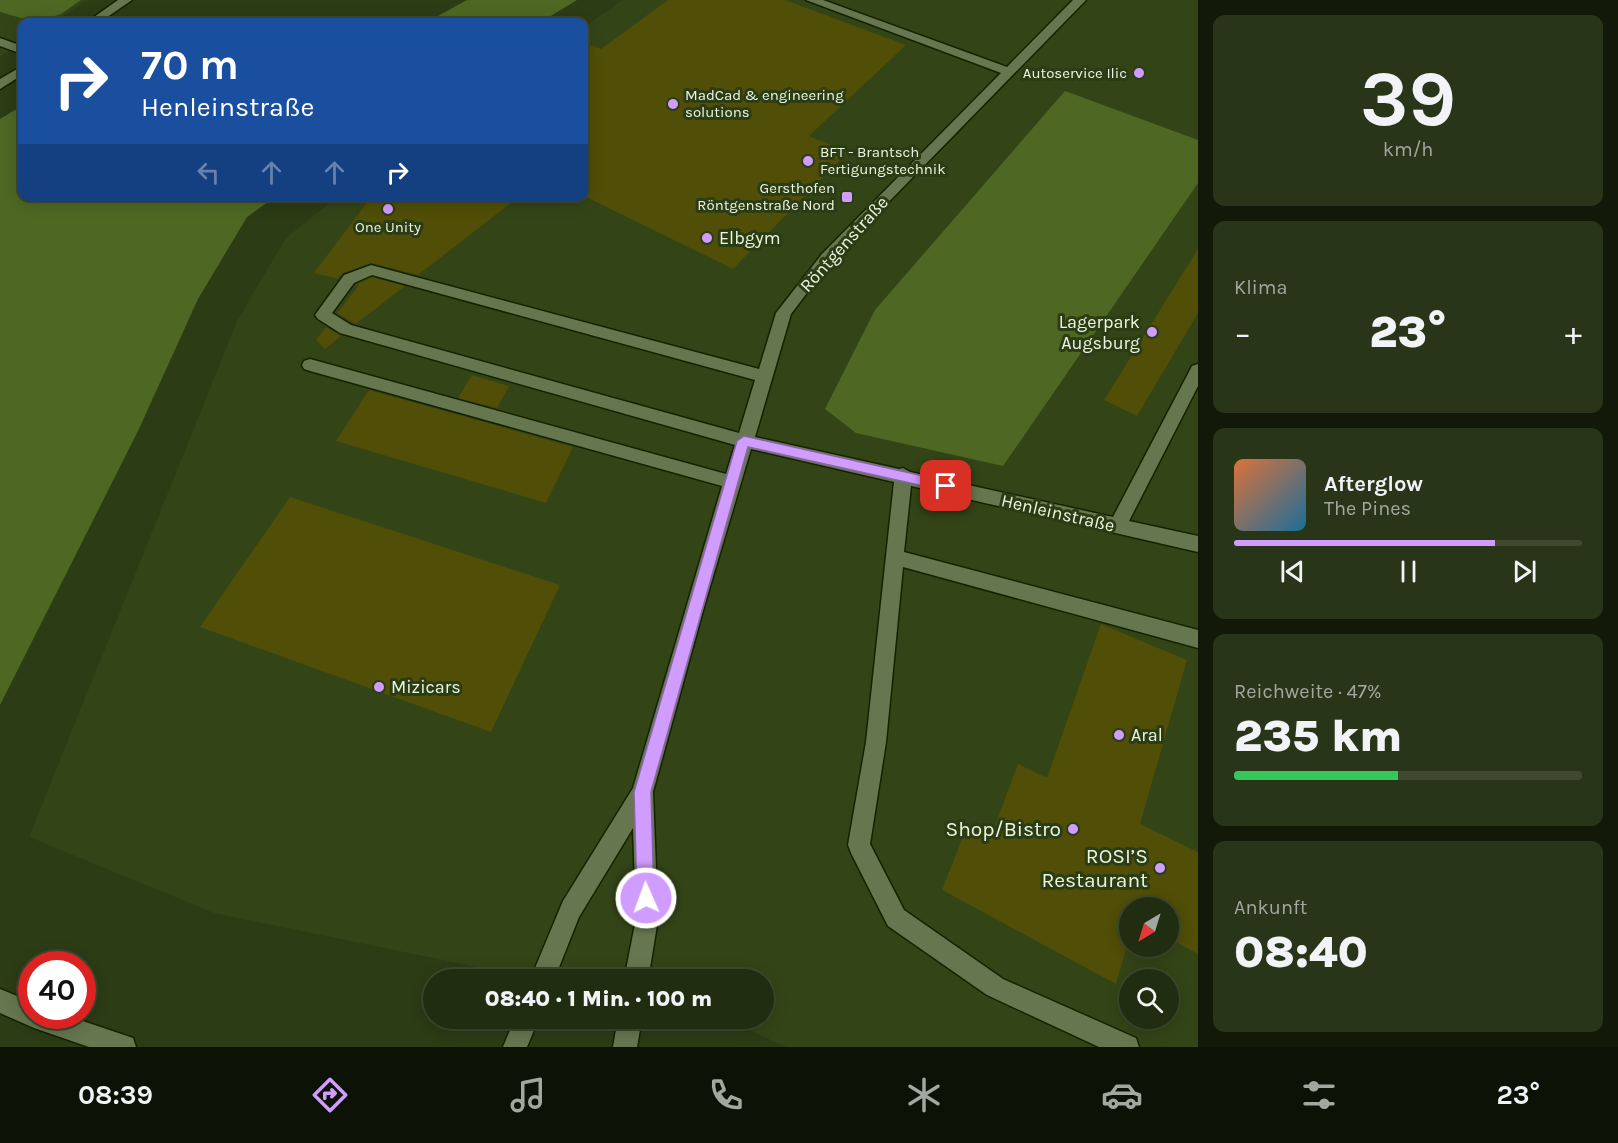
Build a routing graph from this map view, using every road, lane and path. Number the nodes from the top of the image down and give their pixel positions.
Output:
1 (126, 0) edge
2 (812, 0) edge
3 (1076, 1) edge
4 (99, 18) edge
5 (0, 42) edge
6 (18, 49) edge
7 (1009, 72) junction
8 (18, 73) edge
9 (0, 85) edge
10 (310, 365) dead end
11 (1198, 370) edge
12 (764, 376) junction
13 (744, 441) junction
14 (903, 476) junction
15 (731, 482) junction
16 (1117, 527) junction
17 (1198, 544) edge
18 (895, 557) junction
19 (1198, 639) edge
20 (642, 792) junction
21 (546, 969) edge
22 (638, 969) edge
23 (0, 1001) edge
24 (18, 1009) edge
25 (73, 1029) edge
26 (522, 1029) edge
27 (628, 1029) edge
28 (124, 1047) edge
29 (515, 1047) edge
30 (625, 1047) edge
31 (1127, 1047) edge

1 - 4 street
2 - 7 street
3 - 7 street, Röntgenstraße
5 - 6 street
7 - 12 street, Röntgenstraße
8 - 9 street
10 - 15 street
11 - 16 street
12 - 13 street, Röntgenstraße
12 - 13 street, Henleinstraße
13 - 14 street, Henleinstraße
13 - 15 street, Röntgenstraße
14 - 16 street, Henleinstraße
14 - 18 street
15 - 20 street, Röntgenstraße
16 - 17 street, Henleinstraße
18 - 19 street
18 - 31 street
20 - 21 street, Röntgenstraße
20 - 22 street, Röntgenstraße
23 - 24 street
25 - 28 street
26 - 29 street
27 - 30 street

